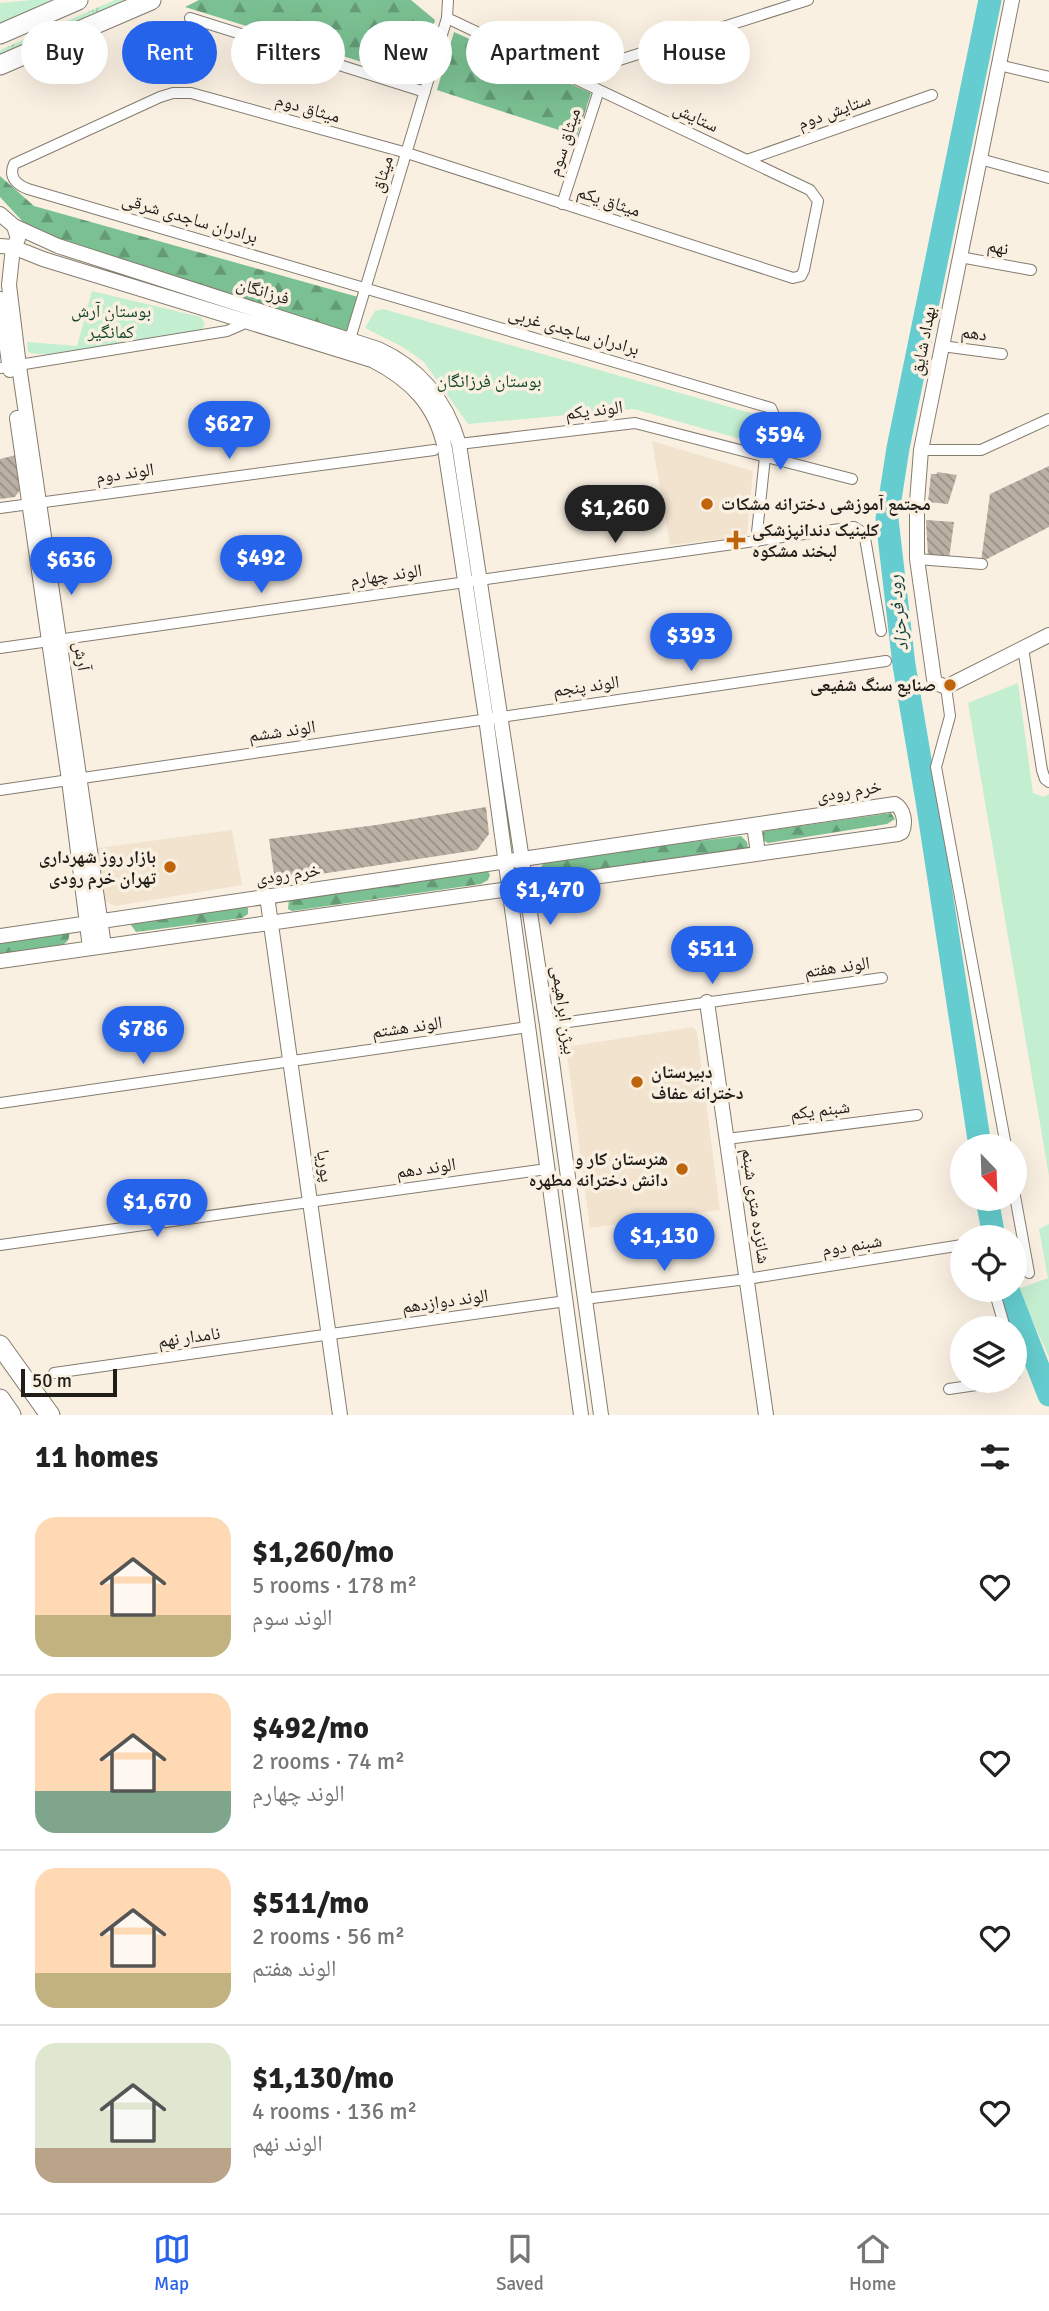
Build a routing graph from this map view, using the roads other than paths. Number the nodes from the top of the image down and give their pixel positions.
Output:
1 (78, 0) edge
2 (151, 0) edge
3 (448, 0) edge
4 (808, 0) edge
5 (1012, 0) edge
6 (190, 18) dead end
7 (447, 18) junction
8 (466, 27) edge
9 (0, 34) edge
10 (624, 59) edge
11 (0, 65) edge
12 (999, 65) junction
13 (1049, 77) edge
14 (586, 84) edge
15 (599, 90) junction
16 (425, 92) junction
17 (932, 94) dead end
18 (407, 153) junction
19 (980, 159) junction
20 (747, 160) junction
21 (12, 173) joint
22 (1049, 178) edge
23 (562, 204) junction
24 (0, 214) edge
25 (14, 226) junction
26 (6, 247) edge
27 (960, 257) junction
28 (1031, 270) dead end
29 (800, 276) joint
30 (366, 288) junction
31 (0, 299) edge
32 (247, 314) junction
33 (348, 345) junction
34 (942, 346) junction
35 (1002, 354) dead end
36 (10, 367) edge
37 (1049, 419) edge
38 (445, 447) junction
39 (921, 450) junction
40 (765, 457) junction
41 (852, 479) dead end
42 (34, 503) junction
43 (0, 508) edge
44 (756, 542) junction
45 (917, 559) junction
46 (982, 564) dead end
47 (472, 581) junction
48 (881, 631) dead end
49 (1049, 635) edge
50 (54, 641) junction
51 (0, 648) edge
52 (1023, 648) junction
53 (886, 661) dead end
54 (946, 687) junction
55 (493, 717) junction
56 (75, 779) junction
57 (1049, 782) edge
58 (0, 790) edge
59 (754, 825) junction
60 (758, 853) junction
61 (522, 858) junction
62 (505, 861) junction
63 (526, 887) junction
64 (509, 889) junction
65 (267, 897) junction
66 (94, 922) junction
67 (270, 923) junction
68 (0, 936) edge
69 (97, 947) junction
70 (0, 961) edge
71 (882, 978) dead end
72 (707, 1002) junction
73 (547, 1024) junction
74 (528, 1027) junction
75 (290, 1061) junction
76 (0, 1102) edge
77 (917, 1115) dead end
78 (1004, 1134) edge
79 (727, 1139) junction
80 (566, 1168) junction
81 (547, 1169) junction
82 (310, 1201) junction
83 (1018, 1211) edge
84 (0, 1245) edge
85 (950, 1247) edge
86 (1029, 1273) dead end
87 (747, 1279) junction
88 (584, 1299) junction
89 (566, 1301) junction
90 (329, 1335) junction
91 (0, 1345) edge
92 (54, 1373) dead end
93 (0, 1399) edge
94 (11, 1415) edge
95 (50, 1415) edge
96 (341, 1415) edge
97 (582, 1415) edge
98 (601, 1415) edge
99 (766, 1415) edge

1 - 9 highway
2 - 11 highway
3 - 7 street, میثاق
4 - 10 street
5 - 12 street, بهداد شایق
6 - 16 street
7 - 8 street, ستایش
7 - 16 street, میثاق
12 - 13 street
12 - 19 street, بهداد شایق
14 - 15 street, ستایش
15 - 20 street, ستایش
15 - 23 street, میثاق سوم
16 - 18 street, میثاق
17 - 20 street, ستایش دوم
18 - 21 street, میثاق دوم
18 - 23 street, میثاق یکم
18 - 30 street, میثاق
19 - 22 street
19 - 27 street, بهداد شایق
20 - 29 street, ستایش
21 - 30 street, برادران ساجدی شرقی
23 - 29 street, میثاق یکم
24 - 25 street, فرزانگان
25 - 26 street, آرش
25 - 32 street, فرزانگان
26 - 32 street, فرزانگان
26 - 36 street, آرش
27 - 28 street, نهم
27 - 34 street, بهداد شایق
30 - 33 street, میثاق
30 - 40 street, برادران ساجدی غربی
31 - 36 street, آرش
32 - 33 street, فرزانگان
32 - 36 street
33 - 38 street, فرزانگان
34 - 35 street, دهم
34 - 39 street, بهداد شایق
36 - 42 street, آرش
37 - 39 street
38 - 40 street, الوند یکم
38 - 42 street, الوند دوم
38 - 47 street, بیژن ابراهیمی
39 - 45 street, بهداد شایق
40 - 41 street, الوند یکم
40 - 44 street
42 - 43 street, الوند دوم
42 - 50 street, آرش
44 - 47 street, الوند چهارم
44 - 48 street, الوند چهارم
45 - 46 street
45 - 54 street, بهداد شایق
47 - 50 street, الوند چهارم
47 - 55 street, بیژن ابراهیمی
49 - 52 street
50 - 51 street, الوند چهارم
50 - 56 street, آرش
52 - 54 street
52 - 57 street
53 - 55 street, الوند پنجم
54 - 78 street
55 - 56 street, الوند ششم
55 - 61 street, بیژن ابراهیمی
55 - 62 street, بیژن ابراهیمی
56 - 58 street, الوند ششم
56 - 66 street, آرش
59 - 60 street
59 - 60 street, خرم رودی
59 - 61 street, خرم رودی
60 - 63 street, خرم رودی
61 - 62 street, خرم رودی
61 - 63 street, بیژن ابراهیمی
62 - 64 street, بیژن ابراهیمی
62 - 65 street, خرم رودی
63 - 64 street, خرم رودی
63 - 73 street, بیژن ابراهیمی
64 - 67 street, خرم رودی
64 - 74 street, بیژن ابراهیمی
65 - 66 street, خرم رودی
65 - 67 street, پوریا
66 - 68 street, خرم رودی
66 - 69 street, آرش
67 - 69 street, خرم رودی
67 - 75 street, پوریا
69 - 70 street, خرم رودی
71 - 72 street, الوند هفتم
72 - 73 street, الوند هفتم
72 - 79 street, شانزده متری شبنم
73 - 74 street
73 - 80 street, بیژن ابراهیمی
74 - 75 street, الوند هشتم
74 - 81 street, بیژن ابراهیمی
75 - 76 street, الوند هشتم
75 - 82 street, پوریا
77 - 79 street, شبنم یکم
79 - 87 street, شانزده متری شبنم
80 - 81 street
80 - 88 street, بیژن ابراهیمی
81 - 82 street, الوند دهم
81 - 89 street, بیژن ابراهیمی
82 - 84 street, الوند دهم
82 - 90 street, پوریا
83 - 86 street
85 - 87 street, شبنم دوم
87 - 88 street, شبنم دوم
87 - 99 street, شانزده متری شبنم
88 - 89 street
88 - 98 street, بیژن ابراهیمی
89 - 90 street, الوند دوازدهم
89 - 97 street, بیژن ابراهیمی
90 - 92 street, نامدار نهم
90 - 96 street, پوریا
91 - 95 highway
93 - 94 highway

